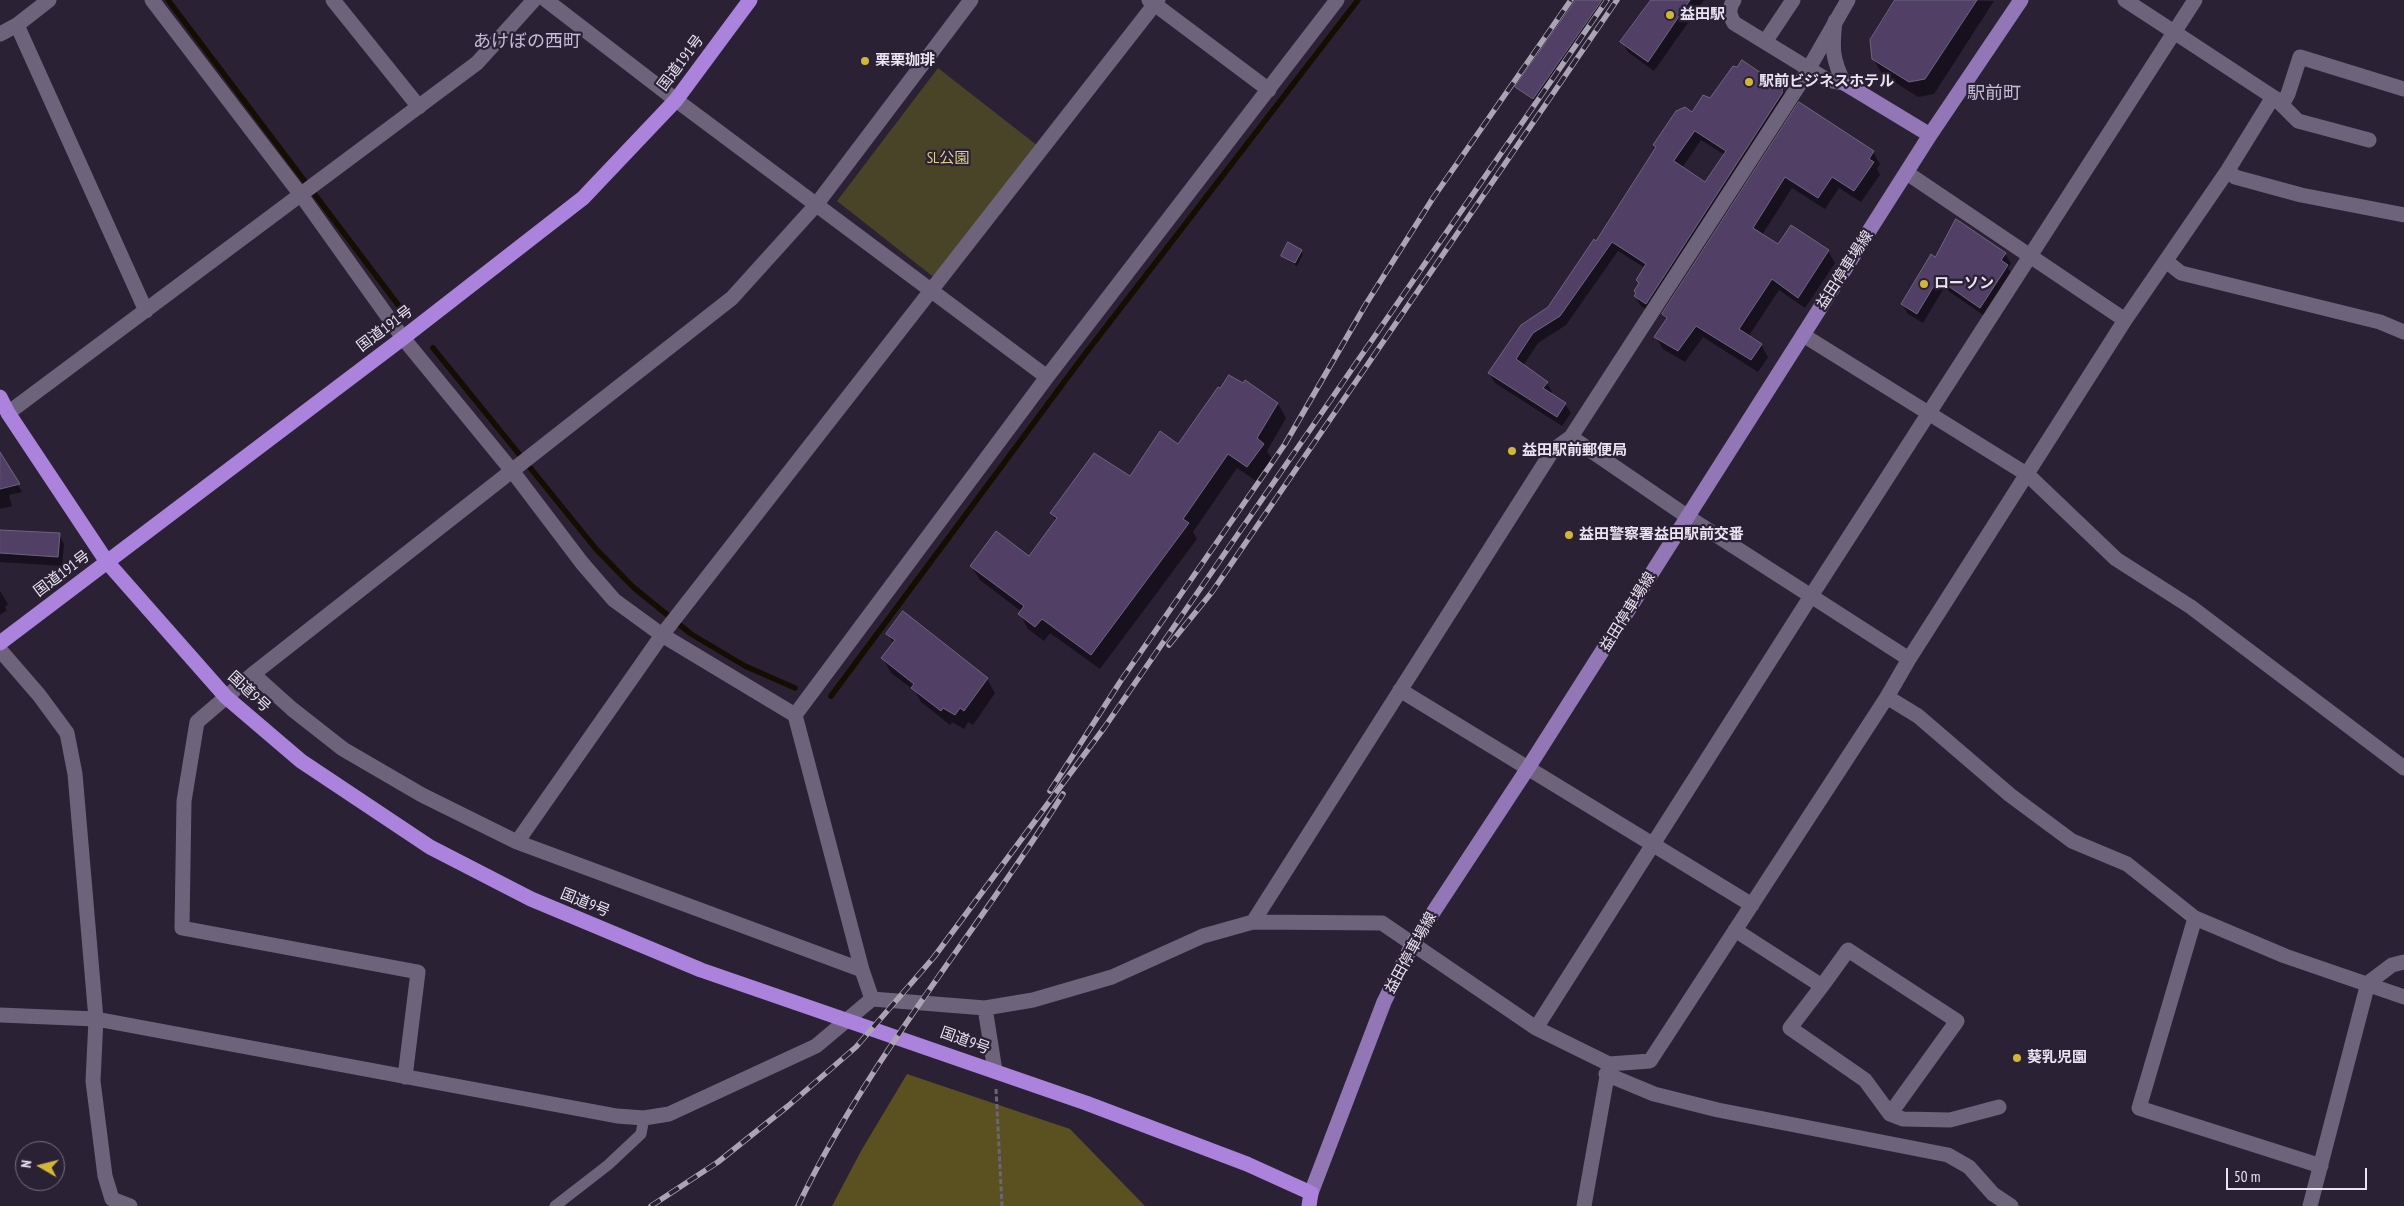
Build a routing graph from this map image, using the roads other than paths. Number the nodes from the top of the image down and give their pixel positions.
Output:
1 (50, 0) edge
2 (152, 0) edge
3 (333, 0) edge
4 (534, 0) edge
5 (546, 0) edge
6 (750, 0) edge
7 (971, 0) edge
8 (1338, 0) edge
9 (1734, 0) edge
10 (1793, 0) edge
11 (1848, 0) edge
12 (2021, 0) edge
13 (2125, 0) edge
14 (2195, 0) edge
15 (1154, 2) edge
16 (1835, 21) junction
17 (17, 25) junction
18 (2174, 32) junction
19 (0, 34) edge
20 (1765, 42) junction
21 (1807, 68) junction
22 (1844, 83) junction
23 (2404, 89) edge
24 (1269, 90) junction
25 (676, 100) junction
26 (2278, 101) junction
27 (419, 106) junction
28 (1930, 135) junction
29 (2369, 140) dead end
30 (2228, 170) junction
31 (1907, 173) junction
32 (300, 195) junction
33 (816, 205) junction
34 (2404, 215) edge
35 (2030, 256) junction
36 (2166, 261) junction
37 (931, 291) junction
38 (146, 311) junction
39 (2125, 320) junction
40 (2404, 332) edge
41 (1803, 335) junction
42 (403, 338) junction
43 (1047, 377) junction
44 (0, 397) edge
45 (8, 413) junction
46 (1928, 414) junction
47 (1571, 437) junction
48 (513, 472) junction
49 (2028, 475) junction
50 (1688, 517) junction
51 (107, 562) junction
52 (1811, 596) junction
53 (662, 635) junction
54 (0, 643) edge
55 (0, 650) edge
56 (1909, 659) junction
57 (253, 674) junction
58 (1400, 690) junction
59 (226, 697) junction
60 (1887, 697) junction
61 (795, 715) junction
62 (1528, 768) junction
63 (2404, 768) edge
64 (517, 842) junction
65 (1653, 845) junction
66 (1752, 905) junction
67 (2195, 918) junction
68 (1253, 922) junction
69 (1735, 930) junction
70 (1413, 943) junction
71 (2404, 962) edge
72 (862, 970) junction
73 (2368, 983) junction
74 (1822, 986) junction
75 (2404, 997) edge
76 (872, 999) junction
77 (985, 1008) junction
78 (0, 1015) edge
79 (96, 1019) junction
80 (1536, 1028) junction
81 (1608, 1069) junction
82 (995, 1071) junction
83 (405, 1077) junction
84 (1999, 1107) dead end
85 (1890, 1114) junction
86 (644, 1118) junction
87 (2320, 1166) junction
88 (1310, 1200) edge
89 (130, 1206) edge
90 (555, 1206) edge
91 (1584, 1206) edge
92 (2011, 1206) edge
93 (2310, 1206) edge

1 - 17 street
2 - 32 street
3 - 27 street
4 - 27 street
5 - 25 street
6 - 25 highway, 国道191号
7 - 33 street
8 - 24 street
9 - 20 street
10 - 20 street
11 - 16 street
12 - 28 main road, 益田停車場線
13 - 18 street
14 - 18 street
15 - 24 street
15 - 37 street
16 - 21 street
16 - 22 street
17 - 19 street
17 - 38 street
18 - 26 street
18 - 35 street
20 - 21 street
21 - 22 street
21 - 47 street
22 - 28 main road
23 - 26 street
24 - 43 street
25 - 33 street
25 - 42 highway, 国道191号
26 - 29 street
26 - 30 street
27 - 32 street
28 - 31 main road, 益田停車場線
30 - 34 street
30 - 36 street
31 - 35 street
31 - 41 main road, 益田停車場線
32 - 38 street
32 - 42 street
33 - 37 street
33 - 48 street
35 - 39 street
35 - 46 street
36 - 39 street
36 - 40 street
37 - 43 street
37 - 53 street
38 - 45 street
39 - 49 street
41 - 46 street
41 - 50 main road, 益田停車場線
42 - 48 street
42 - 51 highway, 国道191号
43 - 61 street
44 - 45 highway, 国道9号
45 - 51 highway, 国道9号
46 - 49 street
46 - 52 street
47 - 50 street
47 - 58 street
48 - 53 street
48 - 57 street
49 - 56 street
49 - 63 street
50 - 52 street
50 - 62 main road, 益田停車場線
51 - 54 highway, 国道191号
51 - 59 highway, 国道9号
52 - 56 street
52 - 65 street
53 - 61 street
53 - 64 street
55 - 79 street
56 - 60 street
57 - 59 street
57 - 64 street
58 - 62 street
58 - 68 street
59 - 82 highway, 国道9号
59 - 83 street
60 - 66 street
60 - 67 street
61 - 72 street
62 - 65 street
62 - 70 main road, 益田停車場線
64 - 72 street
65 - 66 street
65 - 80 street
66 - 69 street
67 - 73 street
67 - 87 street
68 - 70 street
68 - 77 street
69 - 74 street
69 - 81 street
70 - 80 street
70 - 88 main road, 益田停車場線
71 - 73 street
72 - 76 street
73 - 75 street
73 - 87 street
74 - 85 street
74 - 85 street
76 - 77 street
76 - 86 street
77 - 82 street
78 - 79 street
79 - 83 street
79 - 89 street
80 - 81 street
81 - 91 street
81 - 92 street
82 - 88 highway, 国道9号
83 - 86 street
84 - 85 street
86 - 90 lane
87 - 93 street

